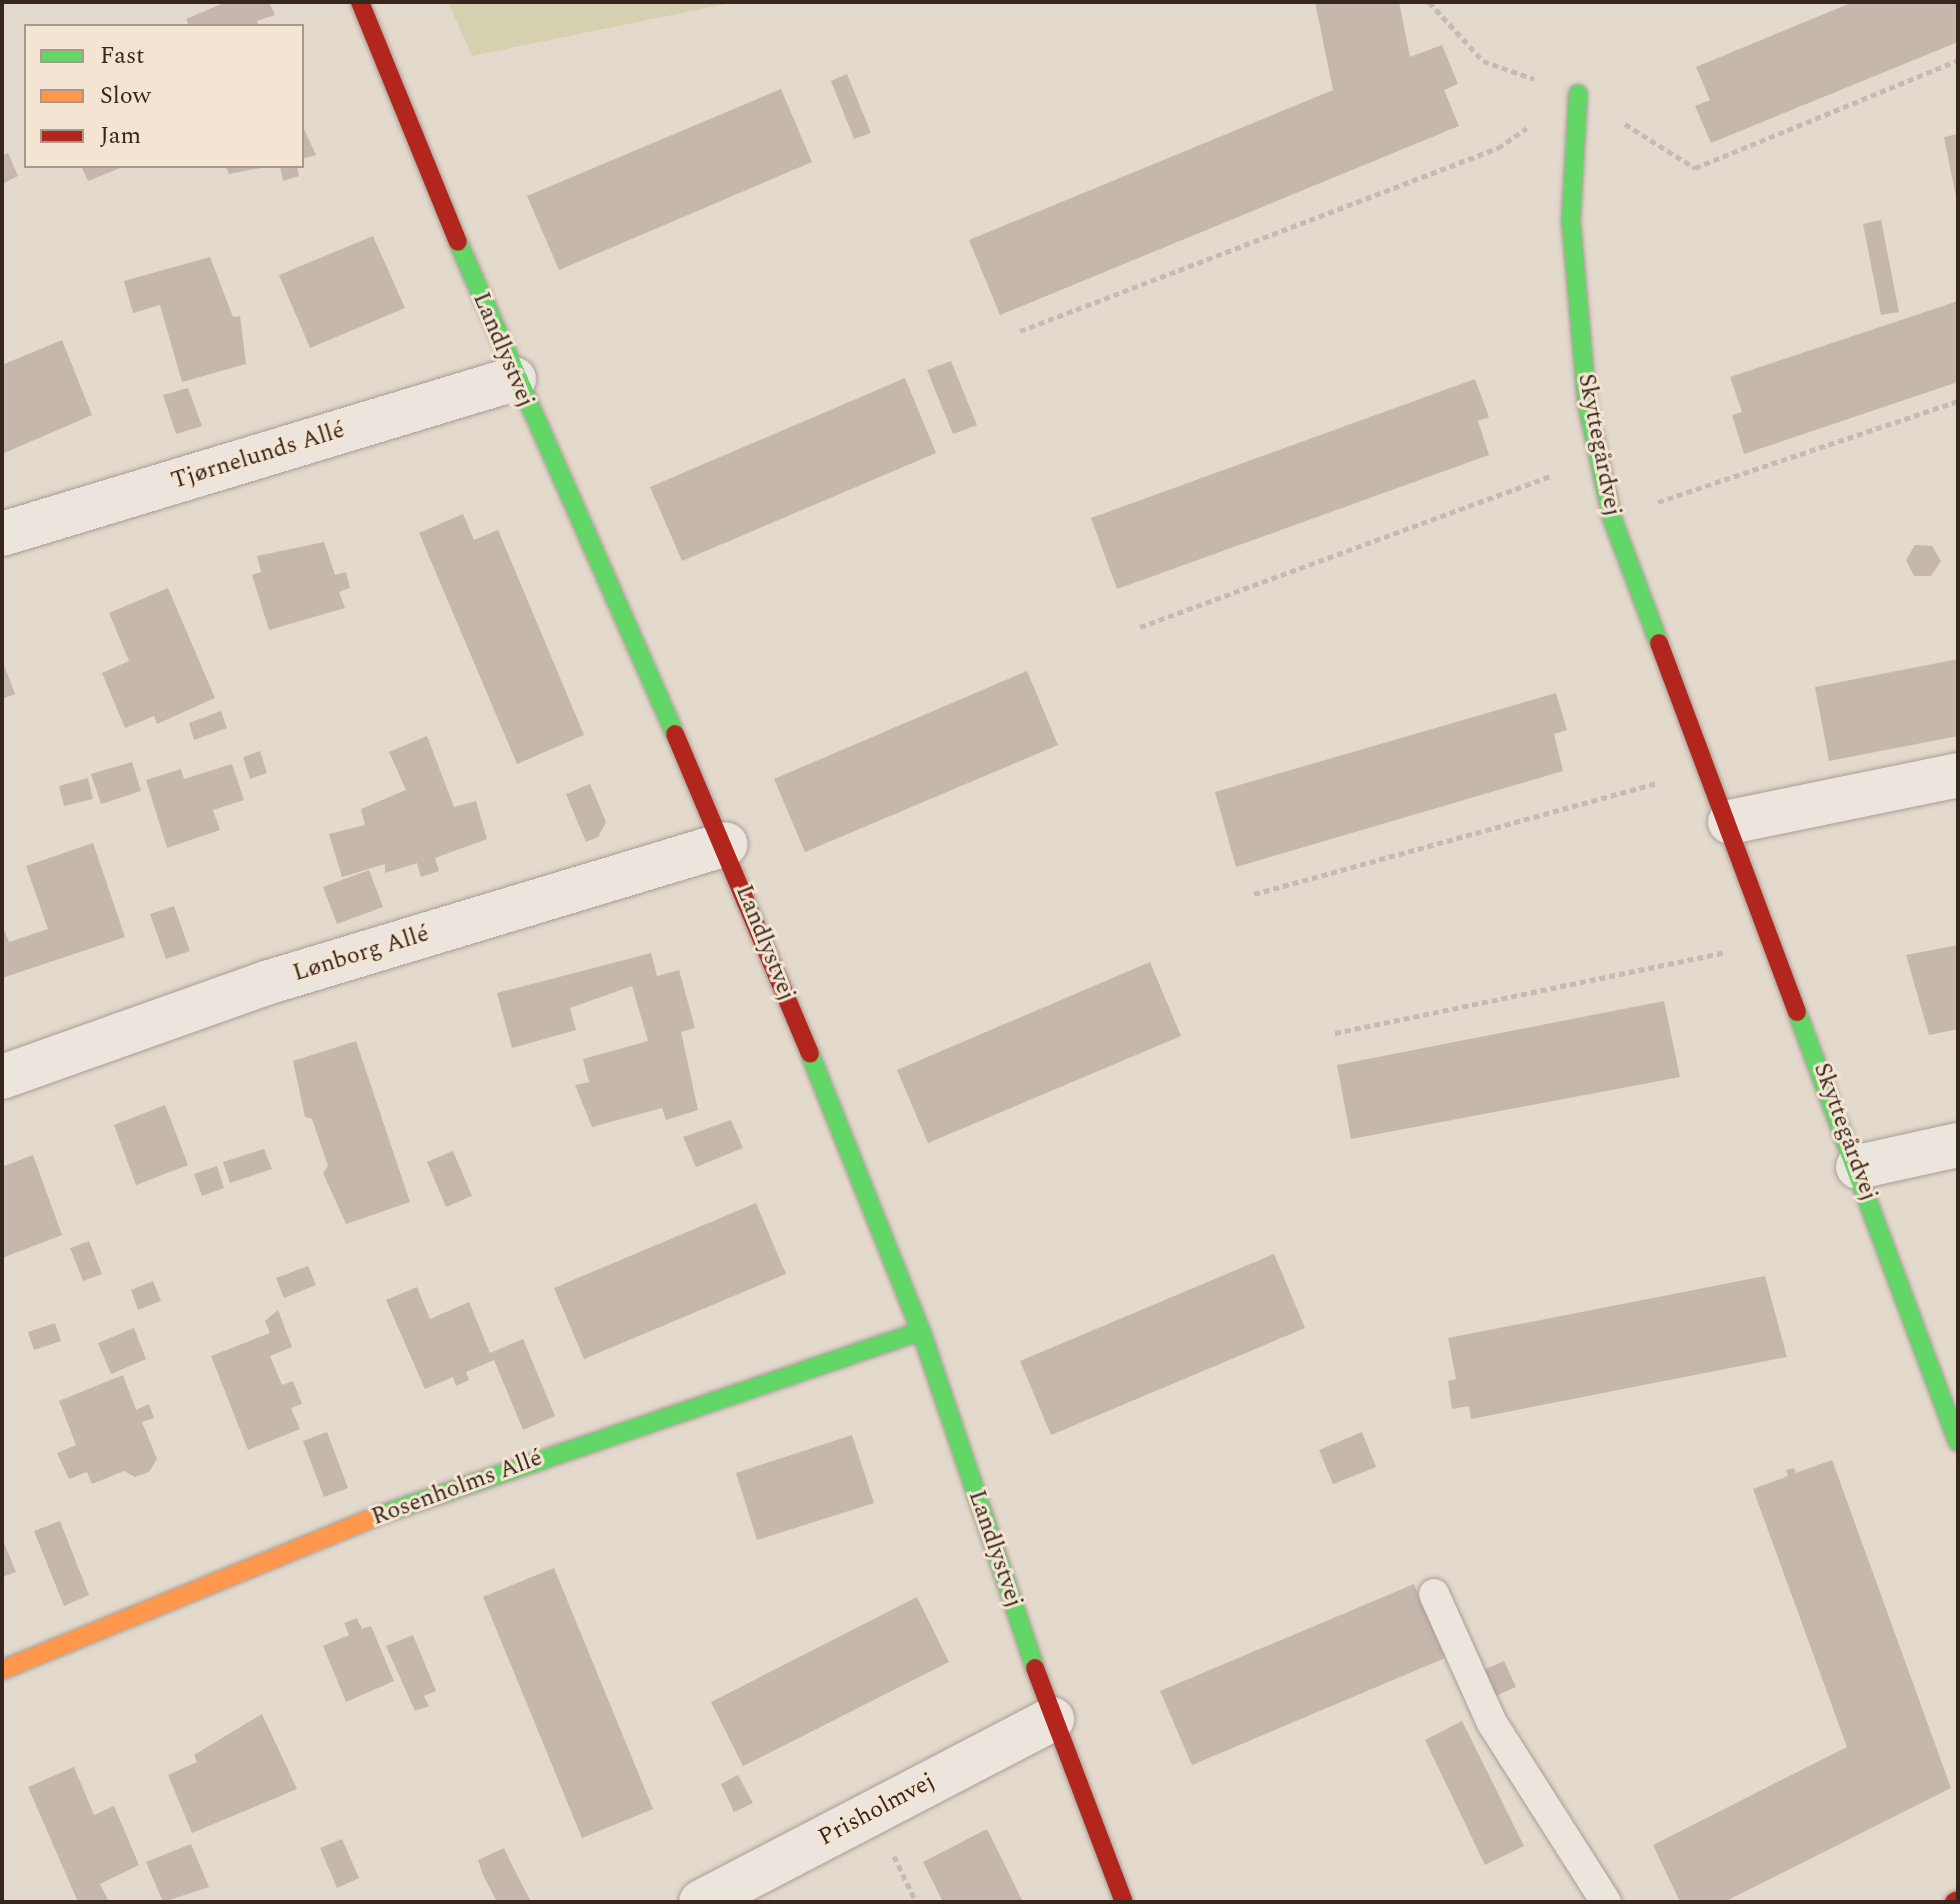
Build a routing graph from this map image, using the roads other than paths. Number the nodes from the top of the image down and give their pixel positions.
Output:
1 (360, 2) edge
2 (1578, 94) road end
3 (514, 379) junction
4 (2, 534) edge
5 (1958, 775) edge
6 (1730, 822) junction
7 (725, 844) junction
8 (2, 1077) edge
9 (1958, 1145) edge
10 (1858, 1167) junction
11 (921, 1331) junction
12 (1958, 1442) edge
13 (1434, 1594) dead end
14 (2, 1670) edge
15 (1052, 1719) junction
16 (701, 1902) edge
17 (1124, 1902) edge
18 (1606, 1902) edge

1 - 3 street, Landlystvej
2 - 6 street, Skyttegårdvej
3 - 4 street, Tjørnelunds Allé
3 - 7 street, Landlystvej
5 - 6 street
6 - 10 street, Skyttegårdvej
7 - 8 street, Lønborg Allé
7 - 11 street, Landlystvej
9 - 10 street
10 - 12 street, Skyttegårdvej
11 - 14 street, Rosenholms Allé
11 - 15 street, Landlystvej
13 - 18 lane
15 - 16 street, Prisholmvej
15 - 17 street, Landlystvej

